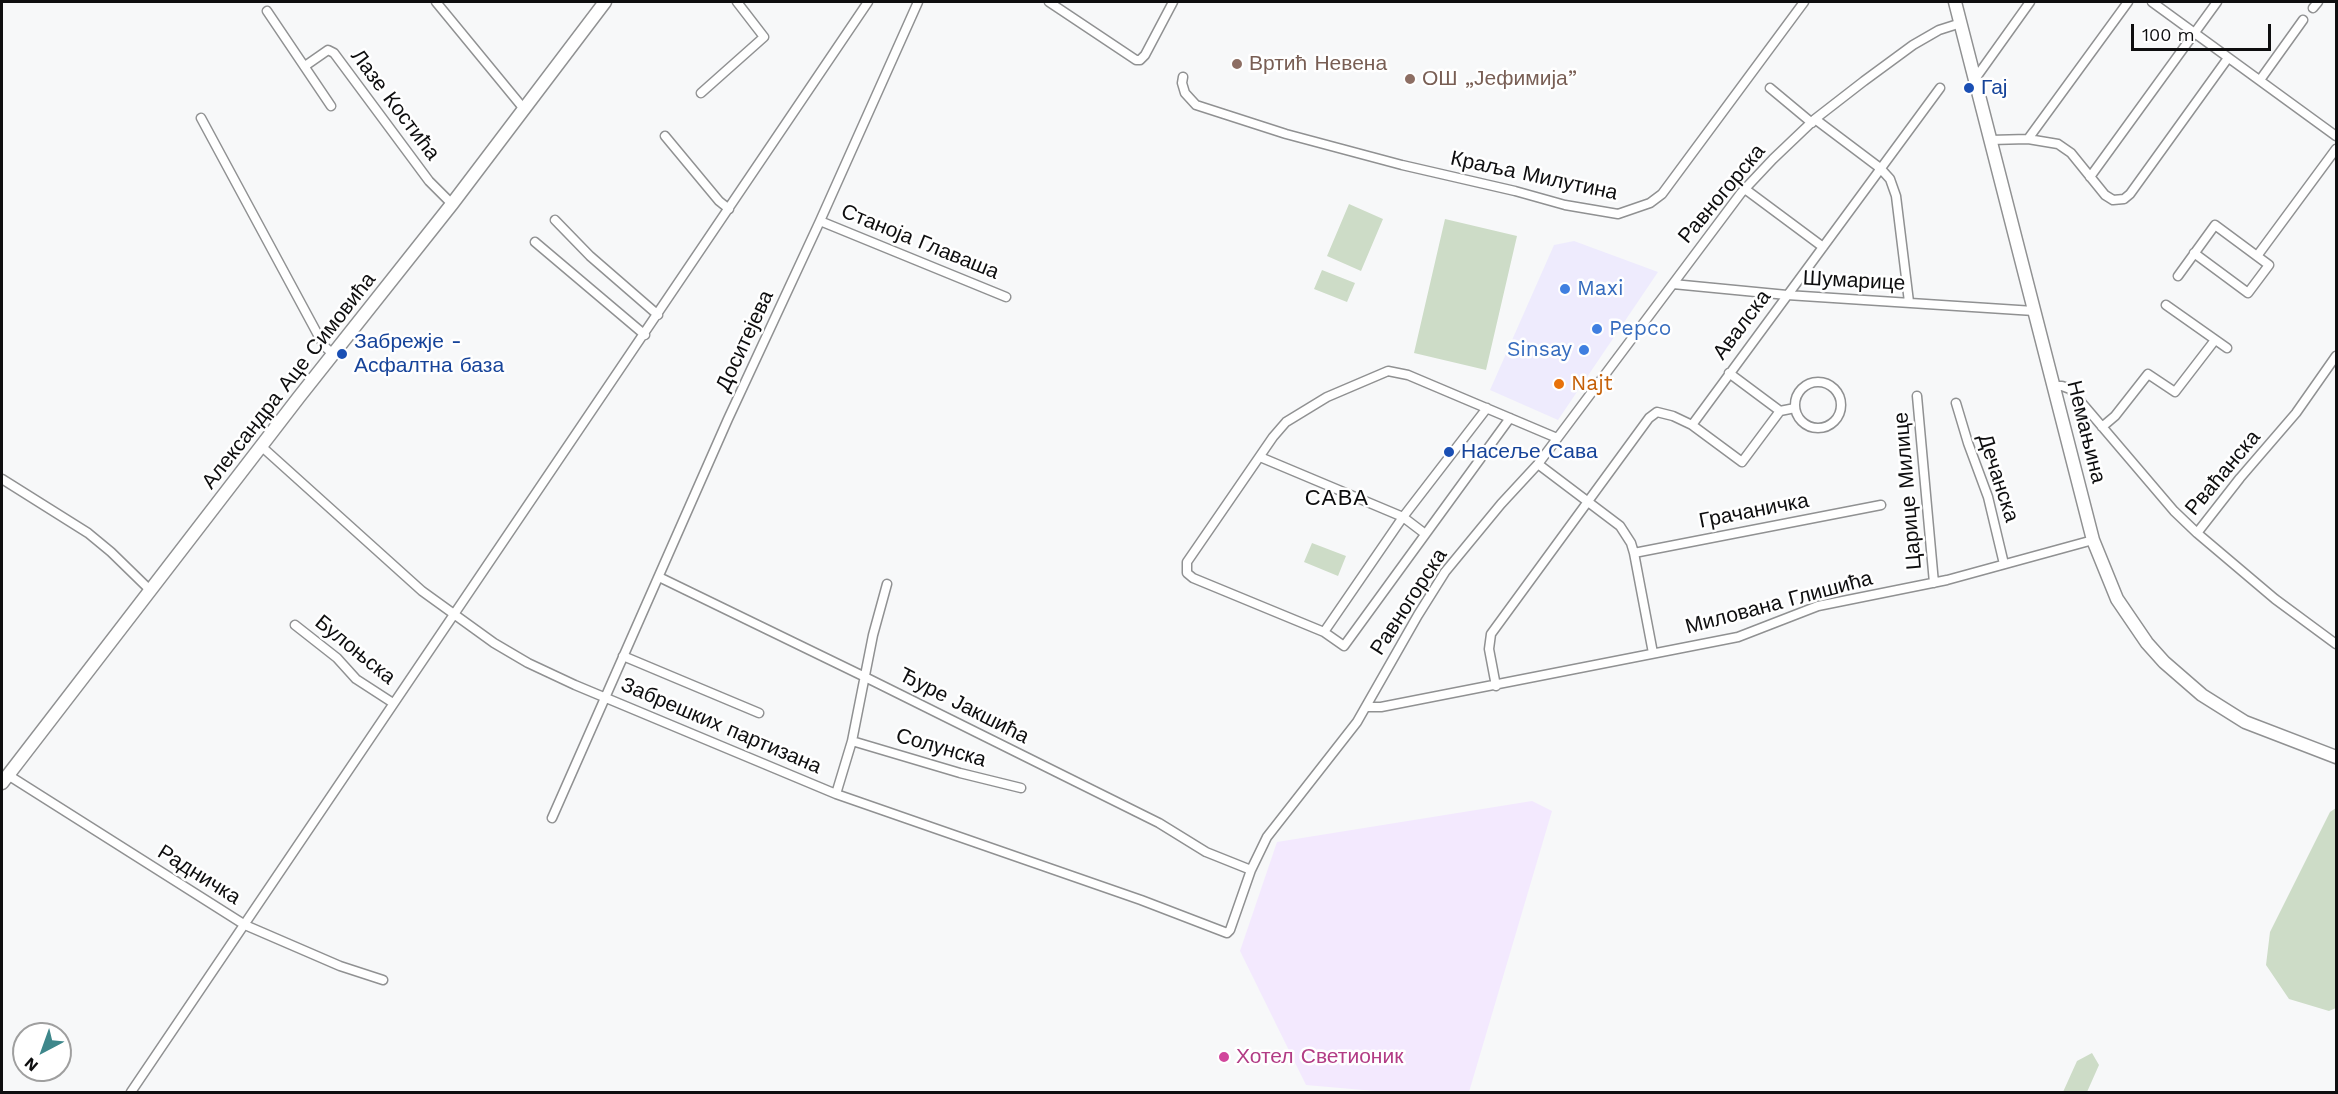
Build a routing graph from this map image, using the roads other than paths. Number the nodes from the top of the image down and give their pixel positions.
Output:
1 (436, 2) edge
2 (605, 2) edge
3 (737, 2) edge
4 (868, 2) edge
5 (918, 2) edge
6 (1050, 2) edge
7 (1173, 2) edge
8 (1804, 2) edge
9 (1955, 2) edge
10 (2030, 2) edge
11 (2128, 2) edge
12 (2152, 2) edge
13 (2217, 2) edge
14 (267, 11) dead end
15 (2302, 20) dead end
16 (1960, 23) junction
17 (2194, 32) junction
18 (2229, 58) junction
19 (304, 66) junction
20 (1183, 77) dead end
21 (1975, 79) junction
22 (2260, 80) junction
23 (1770, 88) dead end
24 (1940, 88) dead end
25 (701, 93) dead end
26 (332, 106) dead end
27 (524, 108) junction
28 (201, 118) dead end
29 (1813, 121) junction
30 (665, 136) dead end
31 (2337, 136) edge
32 (2028, 139) junction
33 (1990, 140) junction
34 (2337, 149) edge
35 (1880, 168) junction
36 (2090, 177) junction
37 (1745, 189) junction
38 (452, 204) junction
39 (729, 209) junction
40 (555, 220) dead end
41 (820, 221) junction
42 (535, 242) dead end
43 (1823, 247) junction
44 (2194, 253) junction
45 (2256, 256) junction
46 (2178, 276) dead end
47 (1673, 284) junction
48 (1787, 295) junction
49 (1006, 297) dead end
50 (1909, 302) junction
51 (2166, 305) dead end
52 (2034, 311) junction
53 (658, 315) junction
54 (645, 335) junction
55 (2214, 340) junction
56 (2227, 348) dead end
57 (333, 354) junction
58 (2337, 356) edge
59 (1729, 373) junction
60 (2054, 386) junction
61 (1917, 396) dead end
62 (1956, 403) dead end
63 (1486, 408) junction
64 (1795, 408) junction
65 (1780, 411) junction
66 (1510, 418) junction
67 (1692, 425) junction
68 (2102, 426) junction
69 (1557, 438) junction
70 (261, 446) junction
71 (1260, 457) junction
72 (1538, 464) junction
73 (2, 479) edge
74 (1587, 500) junction
75 (1881, 505) dead end
76 (1404, 517) junction
77 (1424, 532) junction
78 (2197, 533) junction
79 (2093, 540) junction
80 (1634, 553) junction
81 (2004, 564) junction
82 (659, 577) junction
83 (1934, 583) junction
84 (887, 584) dead end
85 (151, 591) junction
86 (454, 615) junction
87 (295, 625) dead end
88 (1324, 632) junction
89 (2337, 644) edge
90 (1653, 653) junction
91 (623, 656) junction
92 (865, 677) junction
93 (1496, 686) junction
94 (605, 697) junction
95 (393, 703) junction
96 (1366, 707) junction
97 (759, 713) dead end
98 (852, 741) junction
99 (2337, 757) edge
100 (5, 779) edge
101 (1021, 788) dead end
102 (836, 794) junction
103 (552, 818) dead end
104 (1251, 870) junction
105 (245, 925) junction
106 (1227, 933) joint
107 (383, 980) dead end
108 (131, 1092) edge

1 - 27 street
2 - 27 street, Александра Аце Симовића
3 - 25 street
4 - 39 street
5 - 41 street, Доситејева
6 - 7 street
8 - 20 street, Краља Милутина
9 - 16 street, Немањина
10 - 21 street
11 - 32 street
12 - 17 street
13 - 17 street
14 - 19 street
15 - 22 street
16 - 21 street, Немањина
16 - 29 street, Равногорска
17 - 18 street
17 - 36 street
18 - 22 street
18 - 36 street
19 - 26 street
19 - 38 street, Лазе Костића
21 - 33 street, Немањина
22 - 31 street
23 - 29 street
24 - 35 street, Авалска
27 - 38 street, Александра Аце Симовића
28 - 57 street
29 - 35 street
29 - 37 street, Равногорска
30 - 39 street
32 - 33 street
32 - 36 street
33 - 52 street, Немањина
34 - 45 street
35 - 43 street, Авалска
35 - 50 street
37 - 43 street
37 - 47 street, Равногорска
38 - 57 street, Александра Аце Симовића
39 - 53 street
40 - 53 street
41 - 49 street, Станоја Главаша
41 - 82 street, Доситејева
42 - 54 street
43 - 48 street, Авалска
44 - 45 street
44 - 45 street
44 - 46 street
47 - 48 street, Шумарице
47 - 69 street, Равногорска
48 - 50 street, Шумарице
48 - 59 street, Авалска
50 - 52 street, Шумарице
51 - 55 street
52 - 60 street, Немањина
53 - 54 street
54 - 86 street
55 - 56 street
55 - 68 street, Немањина
57 - 70 street, Александра Аце Симовића
58 - 78 street, Рваћанска
59 - 65 street
59 - 67 street, Авалска
60 - 68 street, Рваћанска
60 - 79 street, Немањина
61 - 83 street, Царице Милице
62 - 81 street, Дечанска
63 - 66 street, Равногорска
63 - 71 street, Равногорска
63 - 76 street
64 - 64 street
64 - 65 street
65 - 67 street
66 - 69 street, Равногорска
66 - 77 street, Равногорска
67 - 74 street
68 - 78 street, Рваћанска
69 - 72 street, Равногорска
70 - 85 street, Александра Аце Симовића
70 - 86 street, Забрешких партизана
71 - 76 street, Равногорска
71 - 88 street, Равногорска
72 - 74 street
72 - 96 street, Равногорска
73 - 85 street
74 - 80 street
74 - 93 street
75 - 80 street, Грачаничка
76 - 77 street, Равногорска
76 - 88 street
77 - 88 street, Равногорска
78 - 89 street
79 - 81 street, Милована Глишића
79 - 99 street, Немањина
80 - 90 street
81 - 83 street, Милована Глишића
82 - 91 street, Доситејева
82 - 92 street, Ђуре Јакшића
83 - 90 street, Милована Глишића
84 - 92 street
85 - 100 street, Александра Аце Симовића
86 - 94 street, Забрешких партизана
86 - 95 street
87 - 95 street, Булоњска
90 - 93 street, Милована Глишића
91 - 94 street, Доситејева
91 - 97 street
92 - 98 street
92 - 104 street, Ђуре Јакшића
93 - 96 street, Милована Глишића
94 - 102 street, Забрешких партизана
94 - 103 street, Доситејева
95 - 105 street
96 - 104 street, Равногорска
98 - 101 street, Солунска
98 - 102 street
100 - 105 street, Радничка
102 - 106 street, Забрешких партизана
104 - 106 street, Равногорска
105 - 107 street, Радничка
105 - 108 street

